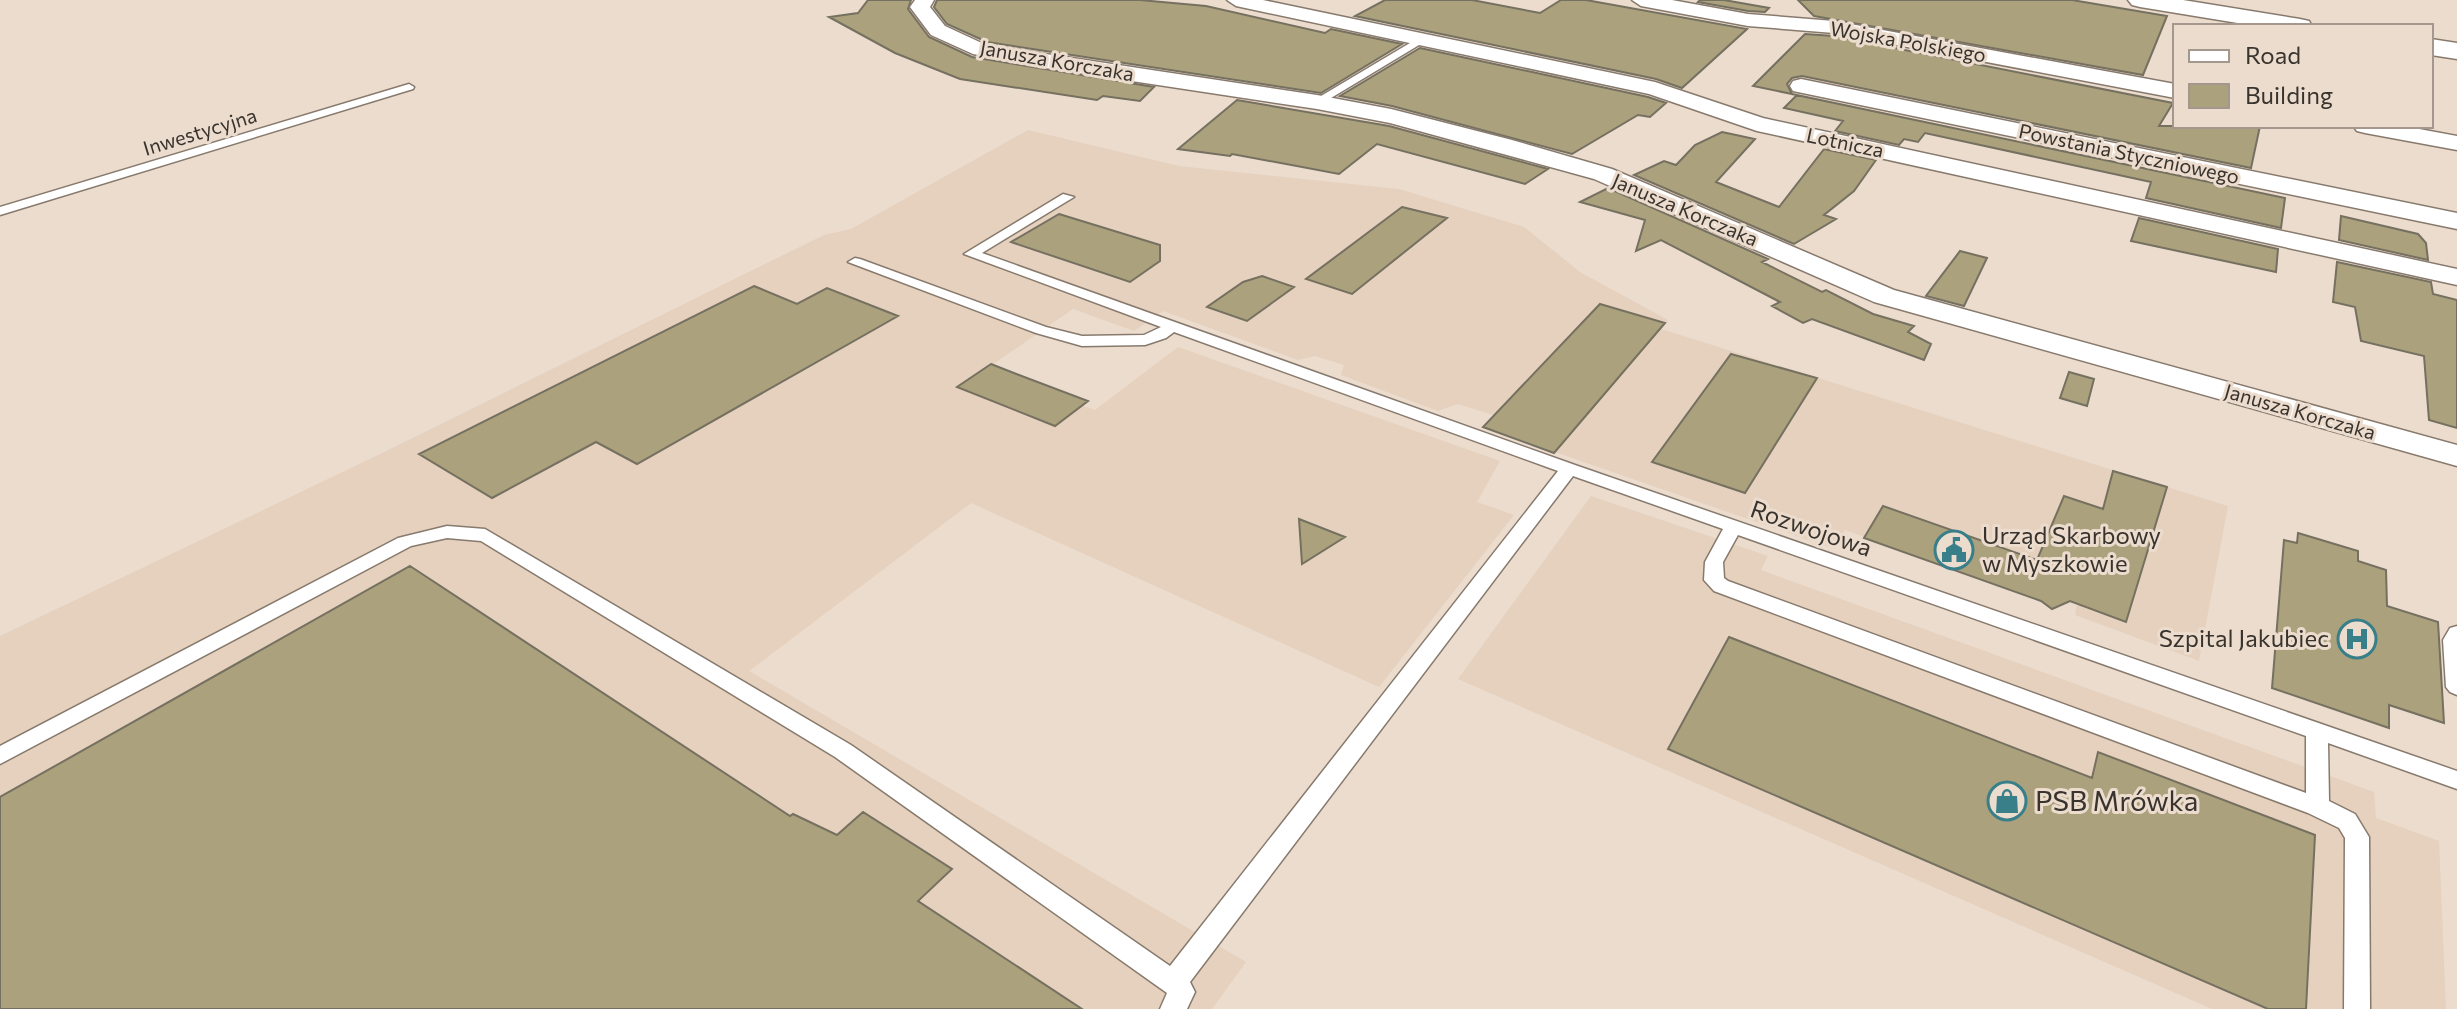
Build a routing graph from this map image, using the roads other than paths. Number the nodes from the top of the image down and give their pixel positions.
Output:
1 (925, 0) edge
2 (1236, 0) edge
3 (1641, 0) edge
4 (2140, 0) edge
5 (1666, 2) edge
6 (1345, 6) dead end
7 (1323, 17) junction
8 (2288, 24) edge
9 (1424, 39) junction
10 (2433, 47) edge
11 (2457, 51) edge
12 (1801, 86) dead end
13 (409, 87) dead end
14 (2173, 91) edge
15 (1317, 102) junction
16 (2376, 128) edge
17 (2457, 143) edge
18 (1068, 197) dead end
19 (0, 211) edge
20 (2457, 221) edge
21 (855, 262) dead end
22 (2457, 277) edge
23 (1171, 327) junction
24 (2457, 456) edge
25 (1569, 469) junction
26 (1733, 527) junction
27 (2457, 633) edge
28 (2457, 687) edge
29 (2317, 731) junction
30 (0, 756) edge
31 (2457, 780) edge
32 (2317, 807) junction
33 (1173, 983) junction
34 (1173, 1009) edge
35 (2357, 1009) edge

1 - 15 street, Janusza Korczaka
2 - 7 street, Lotnicza
3 - 5 street, Wojska Polskiego
4 - 8 street
5 - 14 street, Wojska Polskiego
6 - 7 street
7 - 9 street, Lotnicza
9 - 15 lane
9 - 22 street, Lotnicza
10 - 11 street
12 - 20 street, Powstania Styczniowego
13 - 19 lane, Inwestycyjna
15 - 24 street, Janusza Korczaka
16 - 17 street
18 - 23 lane, Rozwojowa
21 - 23 lane
23 - 25 lane, Rozwojowa
25 - 26 lane, Rozwojowa
25 - 33 lane
26 - 29 lane, Rozwojowa
26 - 32 lane
27 - 28 lane
29 - 31 lane, Rozwojowa
29 - 32 lane
30 - 33 lane
32 - 35 lane
33 - 34 lane

